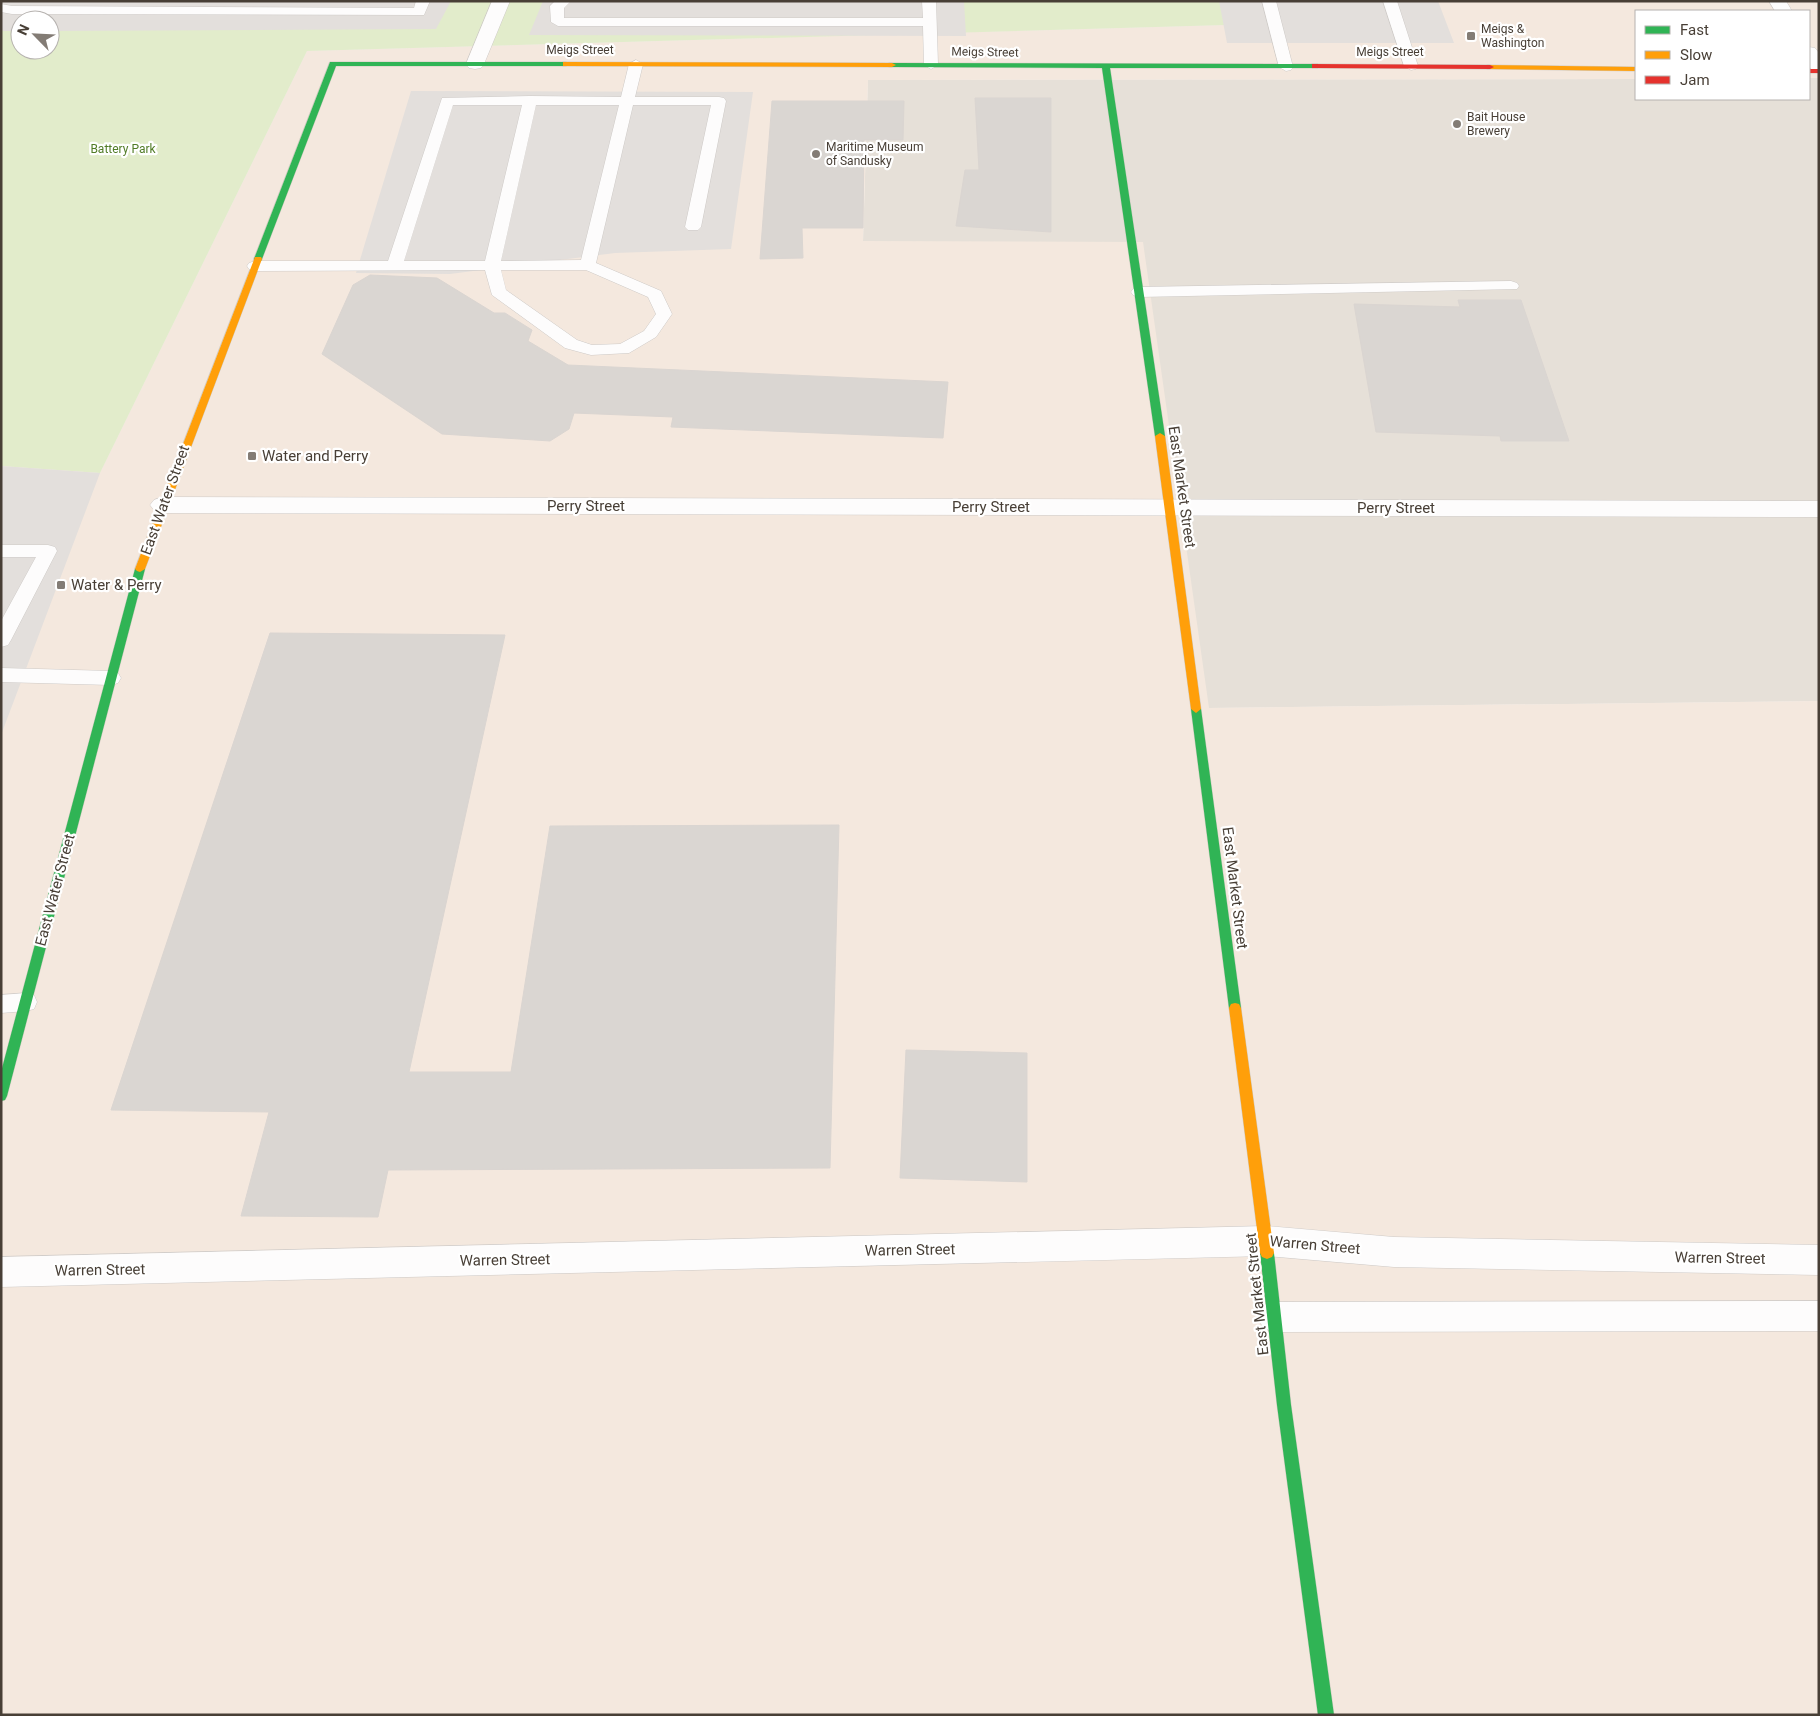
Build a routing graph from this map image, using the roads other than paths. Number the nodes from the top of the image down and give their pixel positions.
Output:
1 (423, 1) edge
2 (500, 1) edge
3 (566, 1) edge
4 (929, 1) edge
5 (1269, 1) edge
6 (1390, 1) edge
7 (1, 8) edge
8 (930, 22) junction
9 (1810, 54) edge
10 (333, 64) joint
11 (475, 64) junction
12 (636, 64) junction
13 (931, 64) junction
14 (1411, 66) junction
15 (1106, 67) junction
16 (1286, 67) junction
17 (1635, 69) edge
18 (1819, 70) edge
19 (530, 100) junction
20 (628, 100) junction
21 (693, 227) dead end
22 (588, 265) junction
23 (255, 266) junction
24 (394, 266) junction
25 (492, 266) junction
26 (1511, 286) dead end
27 (1139, 292) junction
28 (162, 505) junction
29 (1170, 508) junction
30 (1819, 509) edge
31 (1, 551) edge
32 (1, 640) edge
33 (1, 675) edge
34 (111, 678) junction
35 (26, 1002) junction
36 (1, 1004) edge
37 (1, 1096) edge
38 (1266, 1241) junction
39 (1819, 1260) edge
40 (1, 1272) edge
41 (1819, 1316) edge
42 (1275, 1317) junction
43 (1326, 1715) edge

1 - 7 lane
2 - 11 street
3 - 8 lane
4 - 8 lane
5 - 16 lane
6 - 14 lane
8 - 13 lane
9 - 18 street
10 - 11 street, Meigs Street
10 - 23 street, East Water Street
11 - 12 street, Meigs Street
12 - 13 street, Meigs Street
12 - 20 lane
13 - 15 street, Meigs Street
14 - 16 street, Meigs Street
14 - 17 street, Meigs Street
15 - 16 street, Meigs Street
15 - 27 street, East Market Street
19 - 20 lane
19 - 24 lane
19 - 25 lane
20 - 21 lane
20 - 22 lane
22 - 25 lane
22 - 25 lane
23 - 24 lane
23 - 28 street, East Water Street
24 - 25 lane
26 - 27 lane
27 - 29 street, East Market Street
28 - 29 street, Perry Street
28 - 34 street, East Water Street
29 - 30 street, Perry Street
29 - 38 street, East Market Street
31 - 32 lane
33 - 34 lane
34 - 35 street, East Water Street
35 - 36 lane
35 - 37 street, East Water Street
38 - 39 street, Warren Street
38 - 40 street, Warren Street
38 - 42 street, East Market Street
41 - 42 street
42 - 43 street, East Market Street

